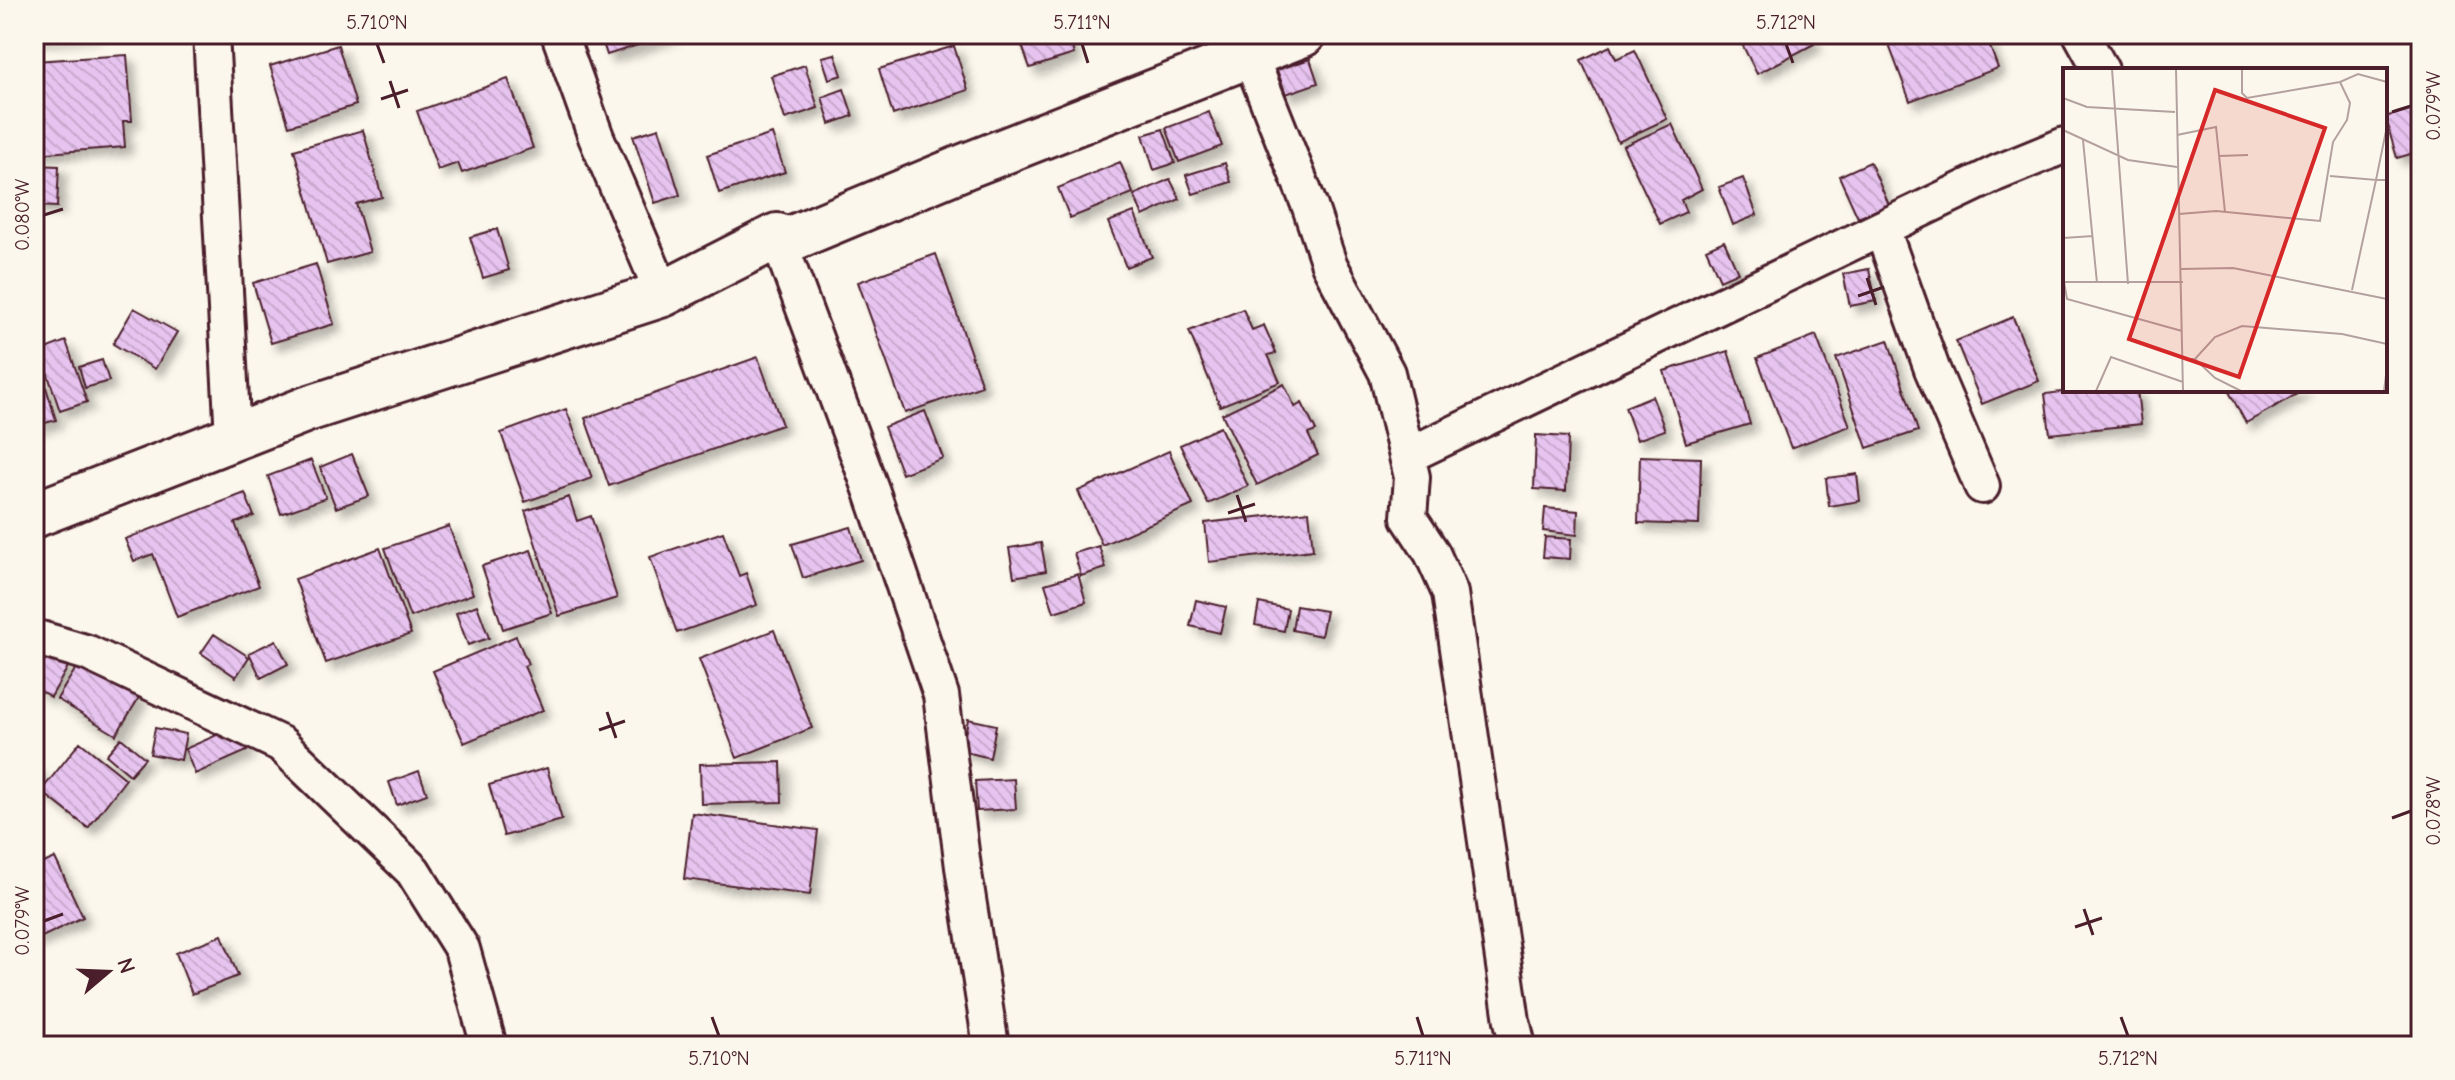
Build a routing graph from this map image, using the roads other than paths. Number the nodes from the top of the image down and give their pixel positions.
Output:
1 (211, 34) edge
2 (559, 34) edge
3 (1303, 34) edge
4 (2081, 34) edge
5 (1250, 56) junction
6 (2100, 68) edge
7 (2063, 146) edge
8 (1882, 229) junction
9 (777, 236) junction
10 (663, 294) junction
11 (233, 437) junction
12 (1407, 456) junction
13 (1982, 486) dead end
14 (34, 515) edge
15 (34, 637) edge
16 (489, 1046) edge
17 (991, 1046) edge
18 (1518, 1046) edge

1 - 11 street
2 - 10 street
3 - 5 street
4 - 6 street
5 - 9 street
5 - 12 street
7 - 8 street
8 - 12 street
8 - 13 street
9 - 10 street
9 - 17 street
10 - 11 street
11 - 14 street
12 - 18 street
15 - 16 street

